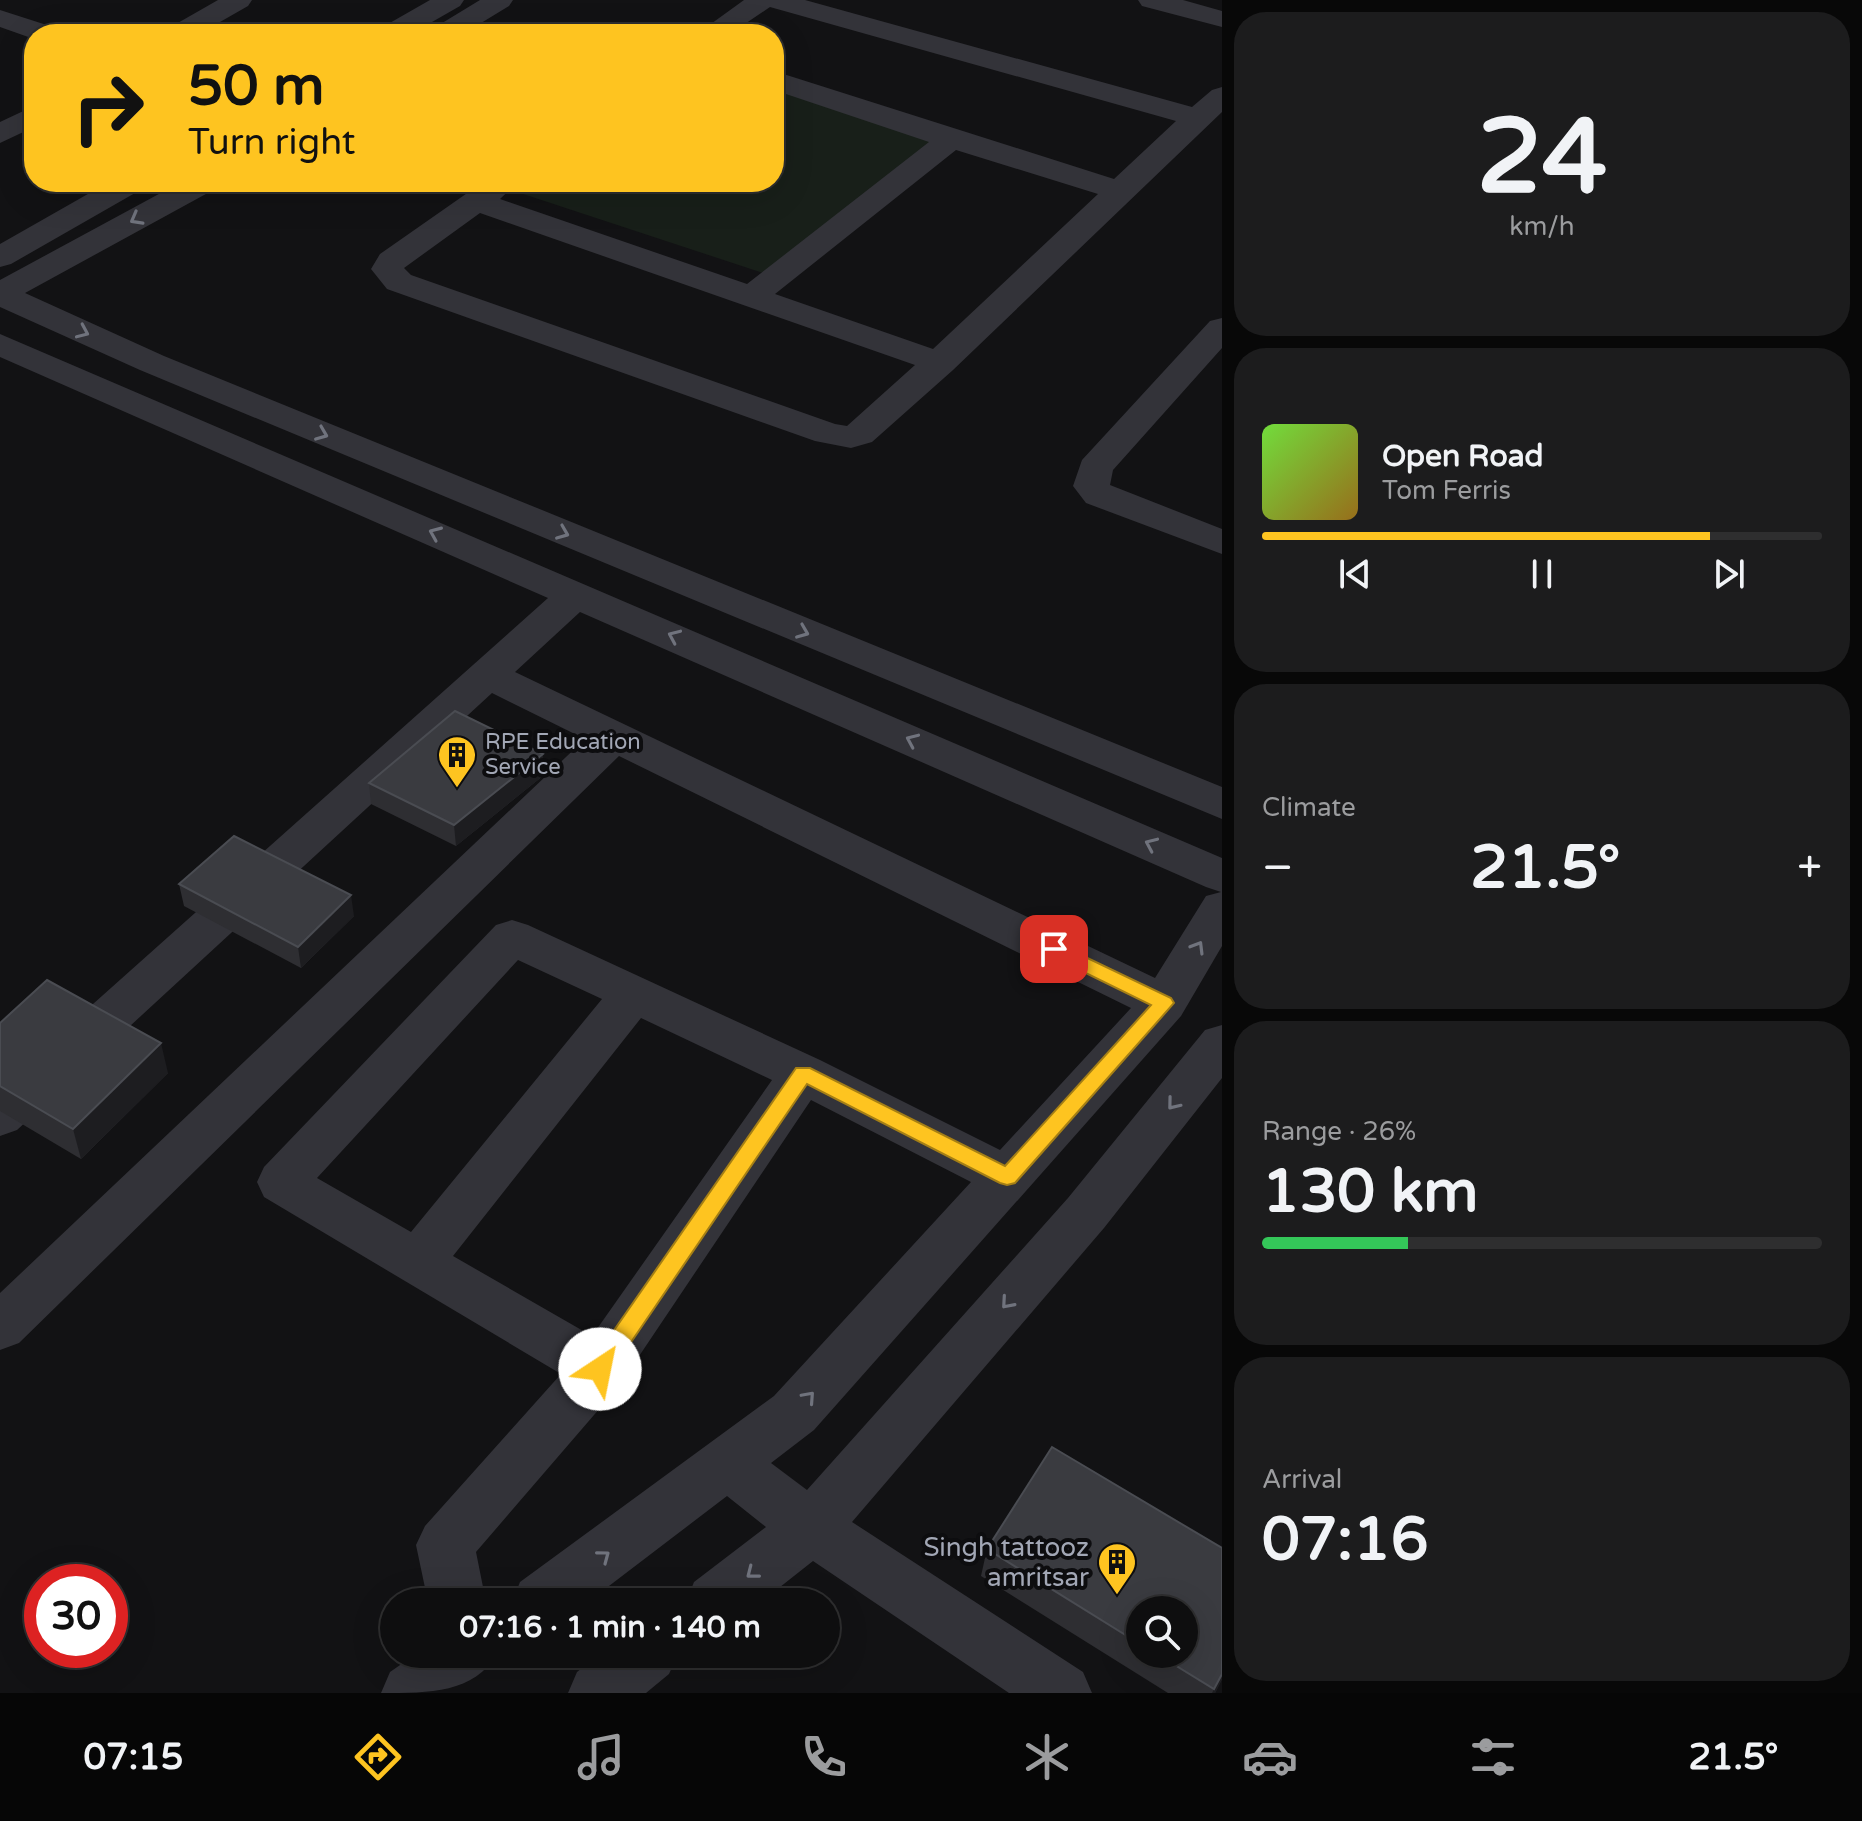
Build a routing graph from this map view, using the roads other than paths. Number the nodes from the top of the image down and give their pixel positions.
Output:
1 (238, 0) edge
2 (450, 0) edge
3 (499, 0) edge
4 (762, 0) edge
5 (775, 0) edge
6 (1152, 0) edge
7 (0, 18) edge
8 (1222, 19) edge
9 (196, 24) edge
10 (408, 24) edge
11 (460, 24) edge
12 (726, 24) edge
13 (24, 26) edge
14 (784, 83) edge
15 (1222, 96) edge
16 (1197, 118) junction
17 (24, 121) edge
18 (0, 134) edge
19 (951, 139) junction
20 (1119, 190) junction
21 (114, 192) edge
22 (187, 192) edge
23 (489, 192) edge
24 (476, 201) junction
25 (0, 257) edge
26 (5, 297) edge
27 (751, 297) junction
28 (1222, 328) edge
29 (0, 344) edge
30 (941, 363) junction
31 (1222, 542) edge
32 (576, 594) junction
33 (488, 675) junction
34 (614, 736) junction
35 (1222, 804) edge
36 (1222, 876) edge
37 (1222, 908) edge
38 (633, 994) junction
39 (1164, 1003) junction
40 (1222, 1043) edge
41 (803, 1073) junction
42 (0, 1116) edge
43 (1007, 1177) junction
44 (417, 1262) junction
45 (0, 1327) edge
46 (600, 1369) junction
47 (728, 1463) junction
48 (811, 1527) junction
49 (454, 1588) edge
50 (560, 1588) edge
51 (733, 1588) edge
52 (447, 1668) edge
53 (630, 1668) edge
54 (411, 1693) edge
55 (598, 1693) edge
56 (1062, 1693) edge

1 - 9 street
2 - 10 street
3 - 11 street
4 - 12 street
5 - 16 street
6 - 8 street
7 - 13 street
14 - 19 street
15 - 16 street
16 - 20 street
17 - 18 street
19 - 20 street
19 - 27 street
20 - 30 street
21 - 25 street
22 -> 26 street
23 - 24 street
24 - 27 street
24 - 30 street
26 -> 35 street
27 - 30 street
28 - 31 street
32 -> 29 street
32 - 33 street
36 -> 32 street
33 - 34 street
33 - 42 street
34 - 39 street
34 - 45 street
39 -> 37 street
38 - 41 street
38 - 44 street
38 - 44 street
39 - 43 street
40 -> 48 street
41 - 43 street
41 - 46 street
47 -> 43 street
44 - 46 street
46 - 49 street
47 - 48 street
50 -> 47 street
48 -> 51 street
48 - 56 street
52 - 54 street
53 - 55 street

